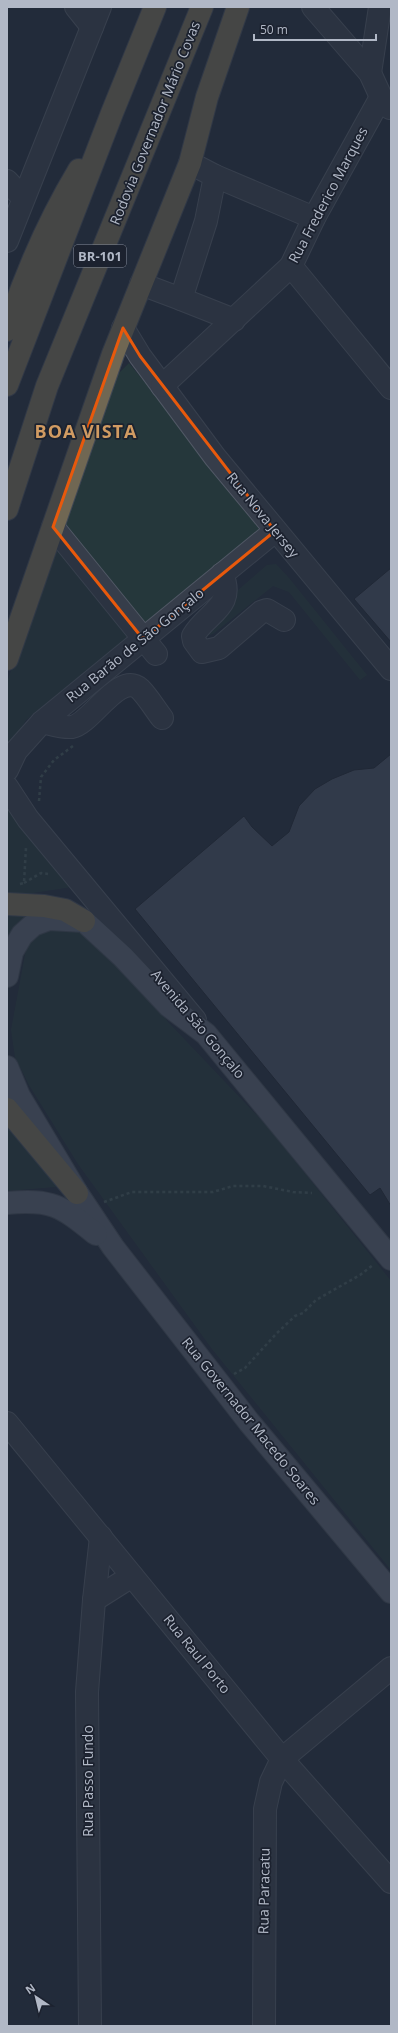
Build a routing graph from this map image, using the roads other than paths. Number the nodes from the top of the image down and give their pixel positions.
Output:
1 (76, 7) edge
2 (100, 7) edge
3 (155, 7) edge
4 (202, 7) edge
5 (238, 7) edge
6 (313, 7) edge
7 (380, 7) edge
8 (92, 27) junction
9 (370, 73) junction
10 (386, 103) edge
11 (112, 114) junction
12 (190, 163) junction
13 (215, 176) junction
14 (7, 181) edge
15 (23, 198) junction
16 (314, 218) junction
17 (7, 241) edge
18 (291, 266) junction
19 (141, 284) junction
20 (181, 299) junction
21 (234, 320) junction
22 (124, 328) junction
23 (7, 330) edge
24 (113, 354) junction
25 (140, 356) junction
26 (7, 385) edge
27 (162, 386) junction
28 (391, 388) edge
29 (7, 509) edge
30 (53, 527) junction
31 (275, 531) junction
32 (222, 574) junction
33 (284, 620) dead end
34 (149, 647) junction
35 (7, 659) edge
36 (391, 669) edge
37 (162, 718) dead end
38 (42, 722) junction
39 (7, 770) edge
40 (7, 787) edge
41 (7, 904) edge
42 (84, 921) junction
43 (7, 976) edge
44 (206, 1034) junction
45 (7, 1067) edge
46 (7, 1109) edge
47 (77, 1192) junction
48 (7, 1203) edge
49 (113, 1247) junction
50 (389, 1257) edge
51 (7, 1423) edge
52 (101, 1537) junction
53 (132, 1576) junction
54 (391, 1592) edge
55 (94, 1600) junction
56 (391, 1668) edge
57 (282, 1759) junction
58 (391, 1882) edge
59 (90, 2026) edge
60 (264, 2026) edge

1 - 8 street
2 - 8 street
3 - 11 highway, BR-101
4 - 29 highway, Rodovia Governador Mário Covas / BR-101
5 - 12 highway
6 - 9 street
7 - 9 street
8 - 15 street
9 - 10 street
10 - 16 street, Rua Frederico Marques
11 - 23 highway
11 - 26 highway, BR-101
12 - 13 street
12 - 19 highway
13 - 16 street
13 - 20 street
14 - 15 street
15 - 17 street
16 - 18 street, Rua Frederico Marques
18 - 21 street, Rua Frederico Marques
18 - 28 street
19 - 20 street
19 - 22 highway
20 - 21 street
21 - 27 street, Rua Frederico Marques
22 - 24 highway
22 - 25 street, Rua Nova Jersey
24 - 25 street
24 - 30 highway
25 - 27 street, Rua Nova Jersey
27 - 31 street, Rua Nova Jersey
30 - 34 street
30 - 35 highway
31 - 32 street, Rua Barão de São Gonçalo
31 - 36 street, Rua Nova Jersey
32 - 33 street
32 - 34 street, Rua Barão de São Gonçalo
34 - 38 street, Rua Barão de São Gonçalo
37 - 38 street
38 - 39 street, Rua Barão de São Gonçalo
40 - 44 street, Avenida São Gonçalo
41 - 42 highway
42 - 43 main road
42 - 44 main road
44 - 50 main road, Avenida São Gonçalo
45 - 47 main road, Rua Governador Macedo Soares
46 - 47 highway
47 - 49 main road, Rua Governador Macedo Soares
48 - 49 main road, Rua Governador Macedo Soares
49 - 54 main road, Rua Governador Macedo Soares
51 - 52 street, Rua Raul Porto
52 - 53 street, Rua Raul Porto
52 - 55 street, Rua Passo Fundo
53 - 55 street
53 - 57 street, Rua Raul Porto
55 - 59 street, Rua Passo Fundo
56 - 57 street
57 - 58 street, Rua Raul Porto
57 - 60 street, Rua Paracatu

